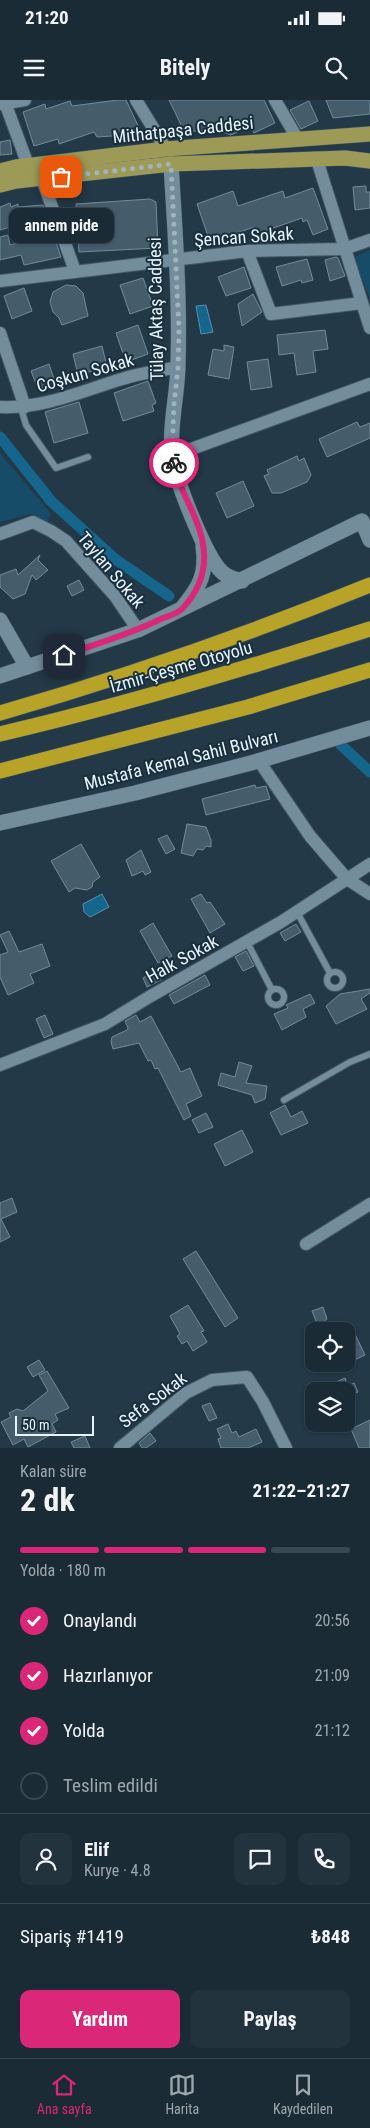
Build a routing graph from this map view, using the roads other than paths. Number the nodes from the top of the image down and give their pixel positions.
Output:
1 (25, 100) edge
2 (136, 100) edge
3 (275, 100) edge
4 (3, 102) edge
5 (370, 134) edge
6 (297, 138) junction
7 (166, 149) junction
8 (317, 160) junction
9 (370, 161) edge
10 (171, 164) junction
11 (28, 165) junction
12 (0, 171) edge
13 (42, 179) junction
14 (0, 185) edge
15 (370, 240) edge
16 (344, 250) junction
17 (248, 251) junction
18 (176, 260) junction
19 (75, 272) junction
20 (0, 281) edge
21 (362, 303) junction
22 (370, 328) edge
23 (0, 333) edge
24 (178, 368) junction
25 (370, 384) edge
26 (0, 407) edge
27 (23, 408) junction
28 (172, 456) junction
29 (88, 457) dead end
30 (366, 519) edge
31 (0, 534) edge
32 (202, 537) junction
33 (370, 540) edge
34 (215, 563) junction
35 (204, 574) junction
36 (242, 581) junction
37 (370, 585) edge
38 (214, 594) junction
39 (180, 610) junction
40 (0, 620) edge
41 (370, 629) edge
42 (138, 630) junction
43 (27, 667) junction
44 (370, 670) edge
45 (0, 676) edge
46 (0, 713) edge
47 (370, 728) edge
48 (0, 734) edge
49 (259, 761) junction
50 (0, 771) edge
51 (0, 823) edge
52 (370, 864) edge
53 (347, 879) junction
54 (370, 894) edge
55 (297, 912) junction
56 (247, 942) junction
57 (330, 973) dead end
58 (272, 990) dead end
59 (370, 1054) edge
60 (0, 1065) edge
61 (284, 1100) dead end
62 (370, 1204) edge
63 (306, 1244) dead end
64 (120, 1448) edge
65 (286, 1448) edge

1 - 4 street
2 - 7 street
3 - 6 street
4 - 11 street
5 - 6 main road, Mithatpaşa Caddesi
6 - 7 main road, Mithatpaşa Caddesi
7 - 11 main road, Mithatpaşa Caddesi
8 - 9 main road, Mithatpaşa Caddesi
8 - 10 main road, Mithatpaşa Caddesi
8 - 16 street
10 - 13 main road, Mithatpaşa Caddesi
10 - 18 street, Tülay Aktaş Caddesi
11 - 12 main road, Mithatpaşa Caddesi
13 - 14 main road, Mithatpaşa Caddesi
13 - 19 street
15 - 16 street, Şencan Sokak
16 - 17 street, Şencan Sokak
16 - 21 street
17 - 18 street, Şencan Sokak
17 - 21 street
18 - 19 street, Şencan Sokak
18 - 24 street, Tülay Aktaş Caddesi
19 - 20 street, Şencan Sokak
21 - 22 street
23 - 27 street
24 - 27 street, Coşkun Sokak
24 - 28 street, Tülay Aktaş Caddesi
25 - 28 street
26 - 27 street, Coşkun Sokak
27 - 29 lane
28 - 32 street, Tülay Aktaş Caddesi
30 - 33 street
30 - 36 street
31 - 42 street, Taylan Sokak
32 - 34 street, Tülay Aktaş Caddesi
32 - 35 street
34 - 36 street
34 - 38 street
35 - 38 street
35 - 39 street
36 - 38 street
37 - 46 highway
38 - 39 street
39 - 42 street
40 - 43 street
41 - 48 highway, İzmir-Çeşme Otoyolu
42 - 43 street
43 - 45 street
44 - 50 highway
47 - 49 street, Mustafa Kemal Sahil Bulvarı
49 - 51 street, Mustafa Kemal Sahil Bulvarı
49 - 53 street
52 - 53 street, Halk Sokak
53 - 54 street
53 - 55 street, Halk Sokak
55 - 56 street, Halk Sokak
55 - 57 lane
56 - 58 lane
56 - 60 street, Halk Sokak
59 - 61 lane
62 - 63 street
64 - 65 street, Sefa Sokak

